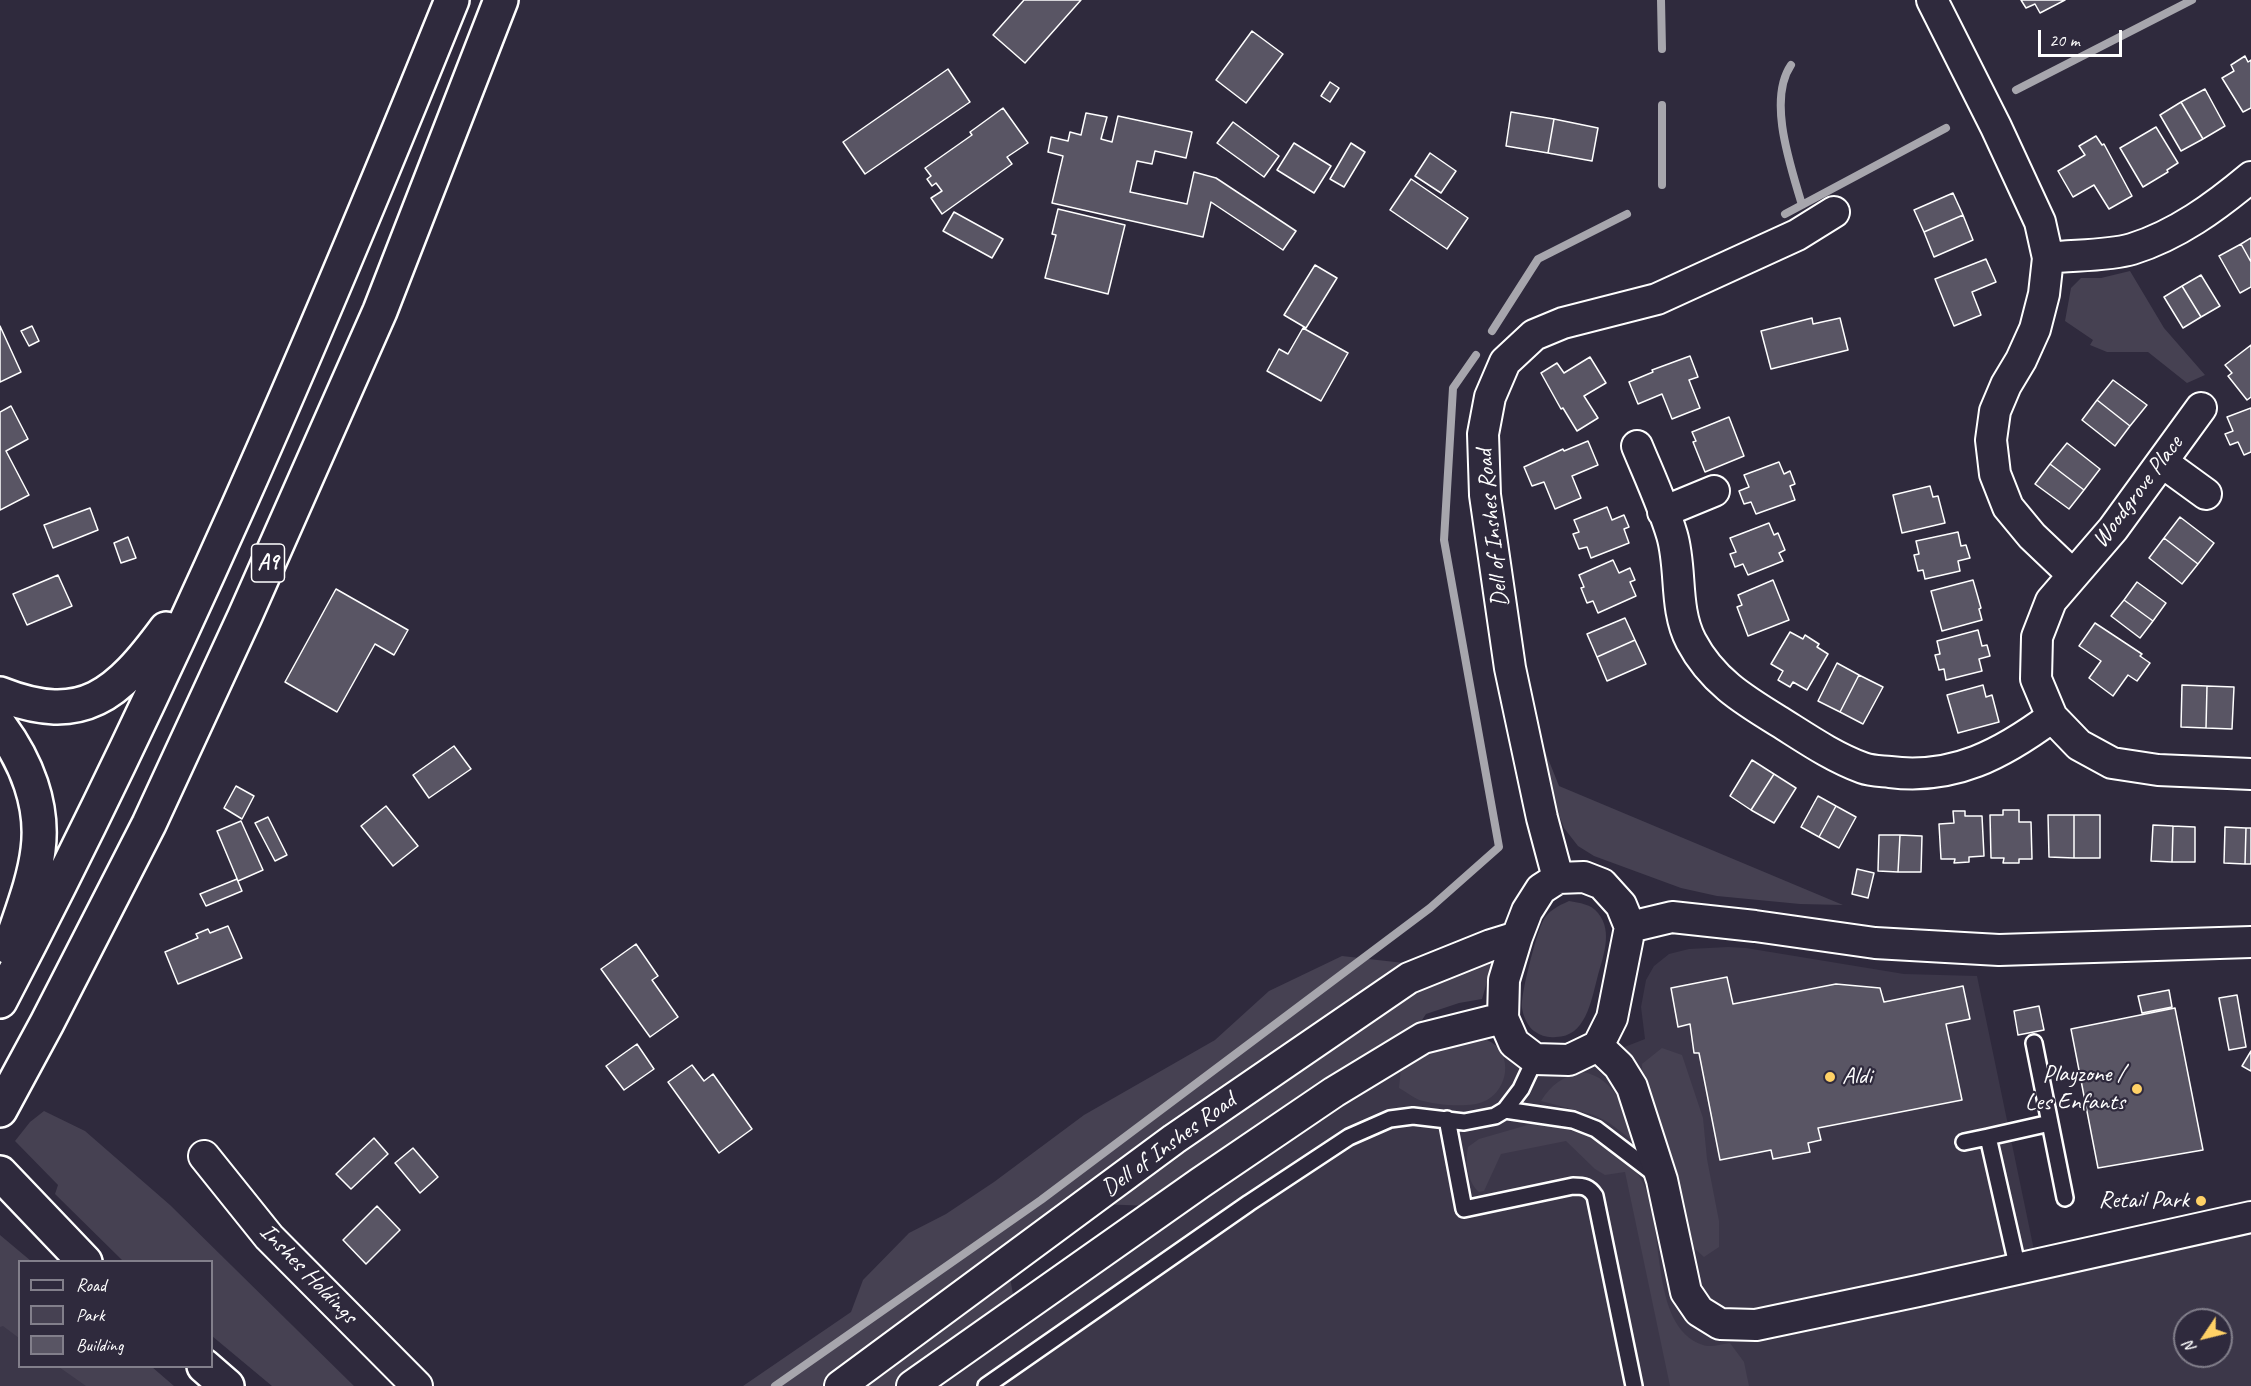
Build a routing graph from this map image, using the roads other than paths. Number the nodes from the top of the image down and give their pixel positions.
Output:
1 (452, 0) edge
2 (501, 0) edge
3 (1932, 0) edge
4 (2251, 177) edge
5 (1834, 212) dead end
6 (2048, 258) junction
7 (2201, 408) dead end
8 (1637, 446) dead end
9 (2162, 462) junction
10 (1714, 491) dead end
11 (2206, 494) dead end
12 (1663, 512) junction
13 (208, 572) junction
14 (2073, 575) junction
15 (0, 694) edge
16 (2052, 717) junction
17 (0, 726) edge
18 (2251, 774) edge
19 (1558, 878) junction
20 (1630, 927) junction
21 (1517, 937) junction
22 (2251, 942) edge
23 (0, 981) edge
24 (0, 1001) edge
25 (1503, 1018) junction
26 (2034, 1043) dead end
27 (1598, 1046) junction
28 (1535, 1059) junction
29 (0, 1110) edge
30 (1505, 1110) junction
31 (1447, 1119) junction
32 (2050, 1123) junction
33 (1988, 1137) junction
34 (1964, 1142) dead end
35 (204, 1156) dead end
36 (0, 1173) edge
37 (1662, 1180) junction
38 (2065, 1198) dead end
39 (2251, 1217) edge
40 (83, 1260) edge
41 (2018, 1269) junction
42 (206, 1368) edge
43 (227, 1386) edge
44 (417, 1386) edge
45 (840, 1386) edge
46 (912, 1386) edge
47 (986, 1386) edge
48 (1634, 1386) edge

1 - 13 main road, A9
2 - 29 main road, A9
3 - 6 street
4 - 6 street
5 - 19 street, Dell of Inshes Road
6 - 14 street
7 - 9 street, Woodgrove Place
8 - 12 street
9 - 11 street
9 - 14 street, Woodgrove Place
10 - 12 street
12 - 16 street
13 - 15 main road, A9
13 - 24 main road, A9
14 - 16 street, Woodgrove Place
16 - 18 street
17 - 23 main road
19 - 20 street
19 - 21 street
20 - 22 street
20 - 27 street
21 - 25 street
21 - 45 street, Dell of Inshes Road
25 - 28 street
25 - 46 street, Dell of Inshes Road
26 - 32 lane
27 - 28 street
27 - 37 street
28 - 30 lane
30 - 31 lane
30 - 37 lane
31 - 47 lane
31 - 48 lane
32 - 33 lane
32 - 38 lane
33 - 34 lane
33 - 41 lane
35 - 44 street, Inshes Holdings
36 - 40 main road
37 - 41 street
39 - 41 street
42 - 43 main road

